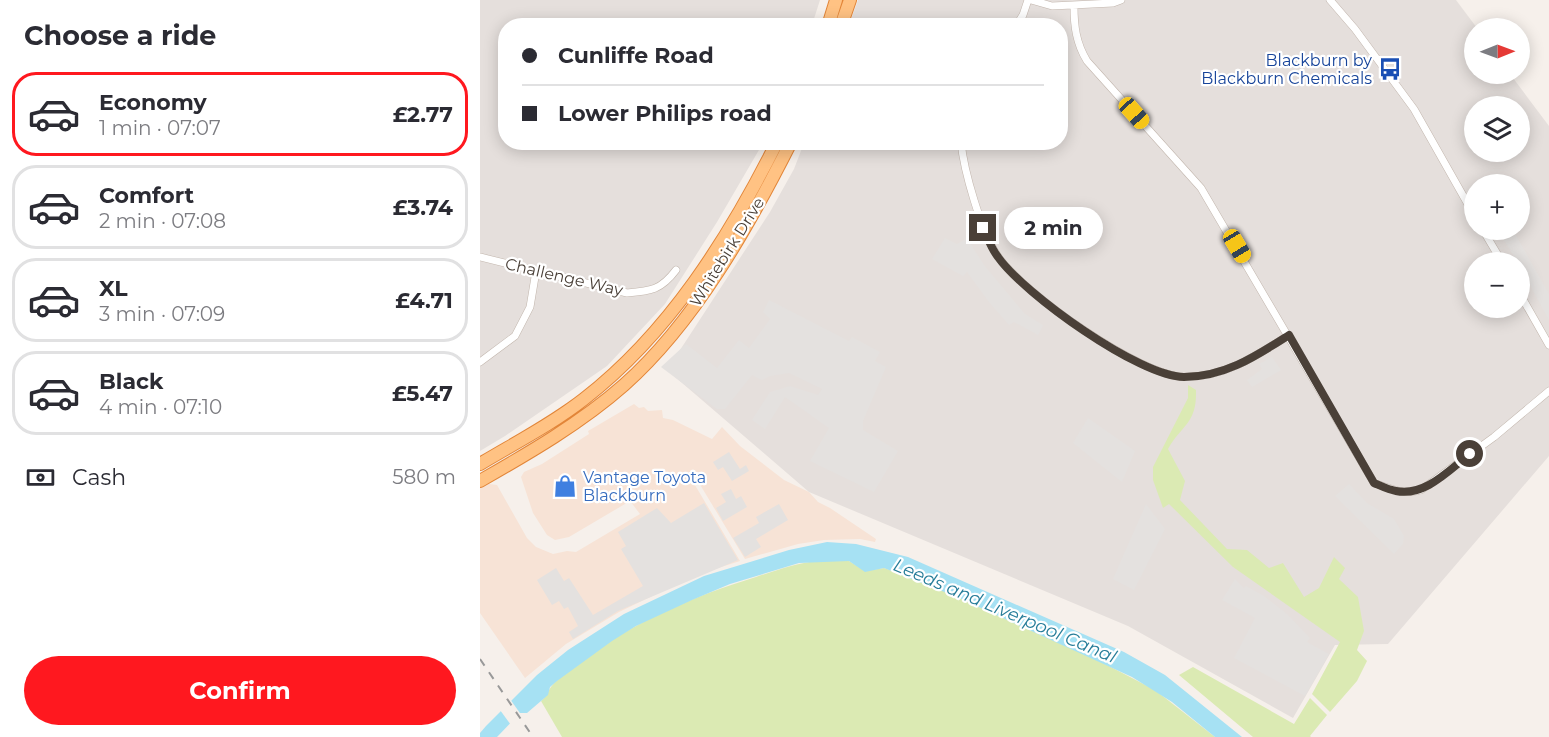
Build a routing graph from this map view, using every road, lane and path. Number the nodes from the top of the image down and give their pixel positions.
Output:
1 (836, 0) edge
2 (850, 0) edge
3 (1029, 0) edge
4 (1121, 0) edge
5 (1330, 0) edge
6 (1074, 6) junction
7 (830, 18) edge
8 (844, 18) edge
9 (1021, 18) edge
10 (772, 150) edge
11 (786, 150) edge
12 (962, 150) edge
13 (1464, 197) edge
14 (480, 257) edge
15 (676, 270) dead end
16 (536, 271) junction
17 (1530, 312) edge
18 (1289, 335) junction
19 (1549, 345) edge
20 (480, 362) edge
21 (1549, 391) edge
22 (480, 464) edge
23 (480, 481) edge

1 - 7 highway
2 - 8 highway
3 - 6 street
3 - 9 street
4 - 6 street
5 - 13 street
6 - 18 street
10 - 22 highway, Whitebirk Drive
11 - 23 highway, Whitebirk Drive
12 - 18 street
14 - 16 street, Challenge Way
15 - 16 street, Challenge Way
16 - 20 street
17 - 19 street
18 - 21 street

